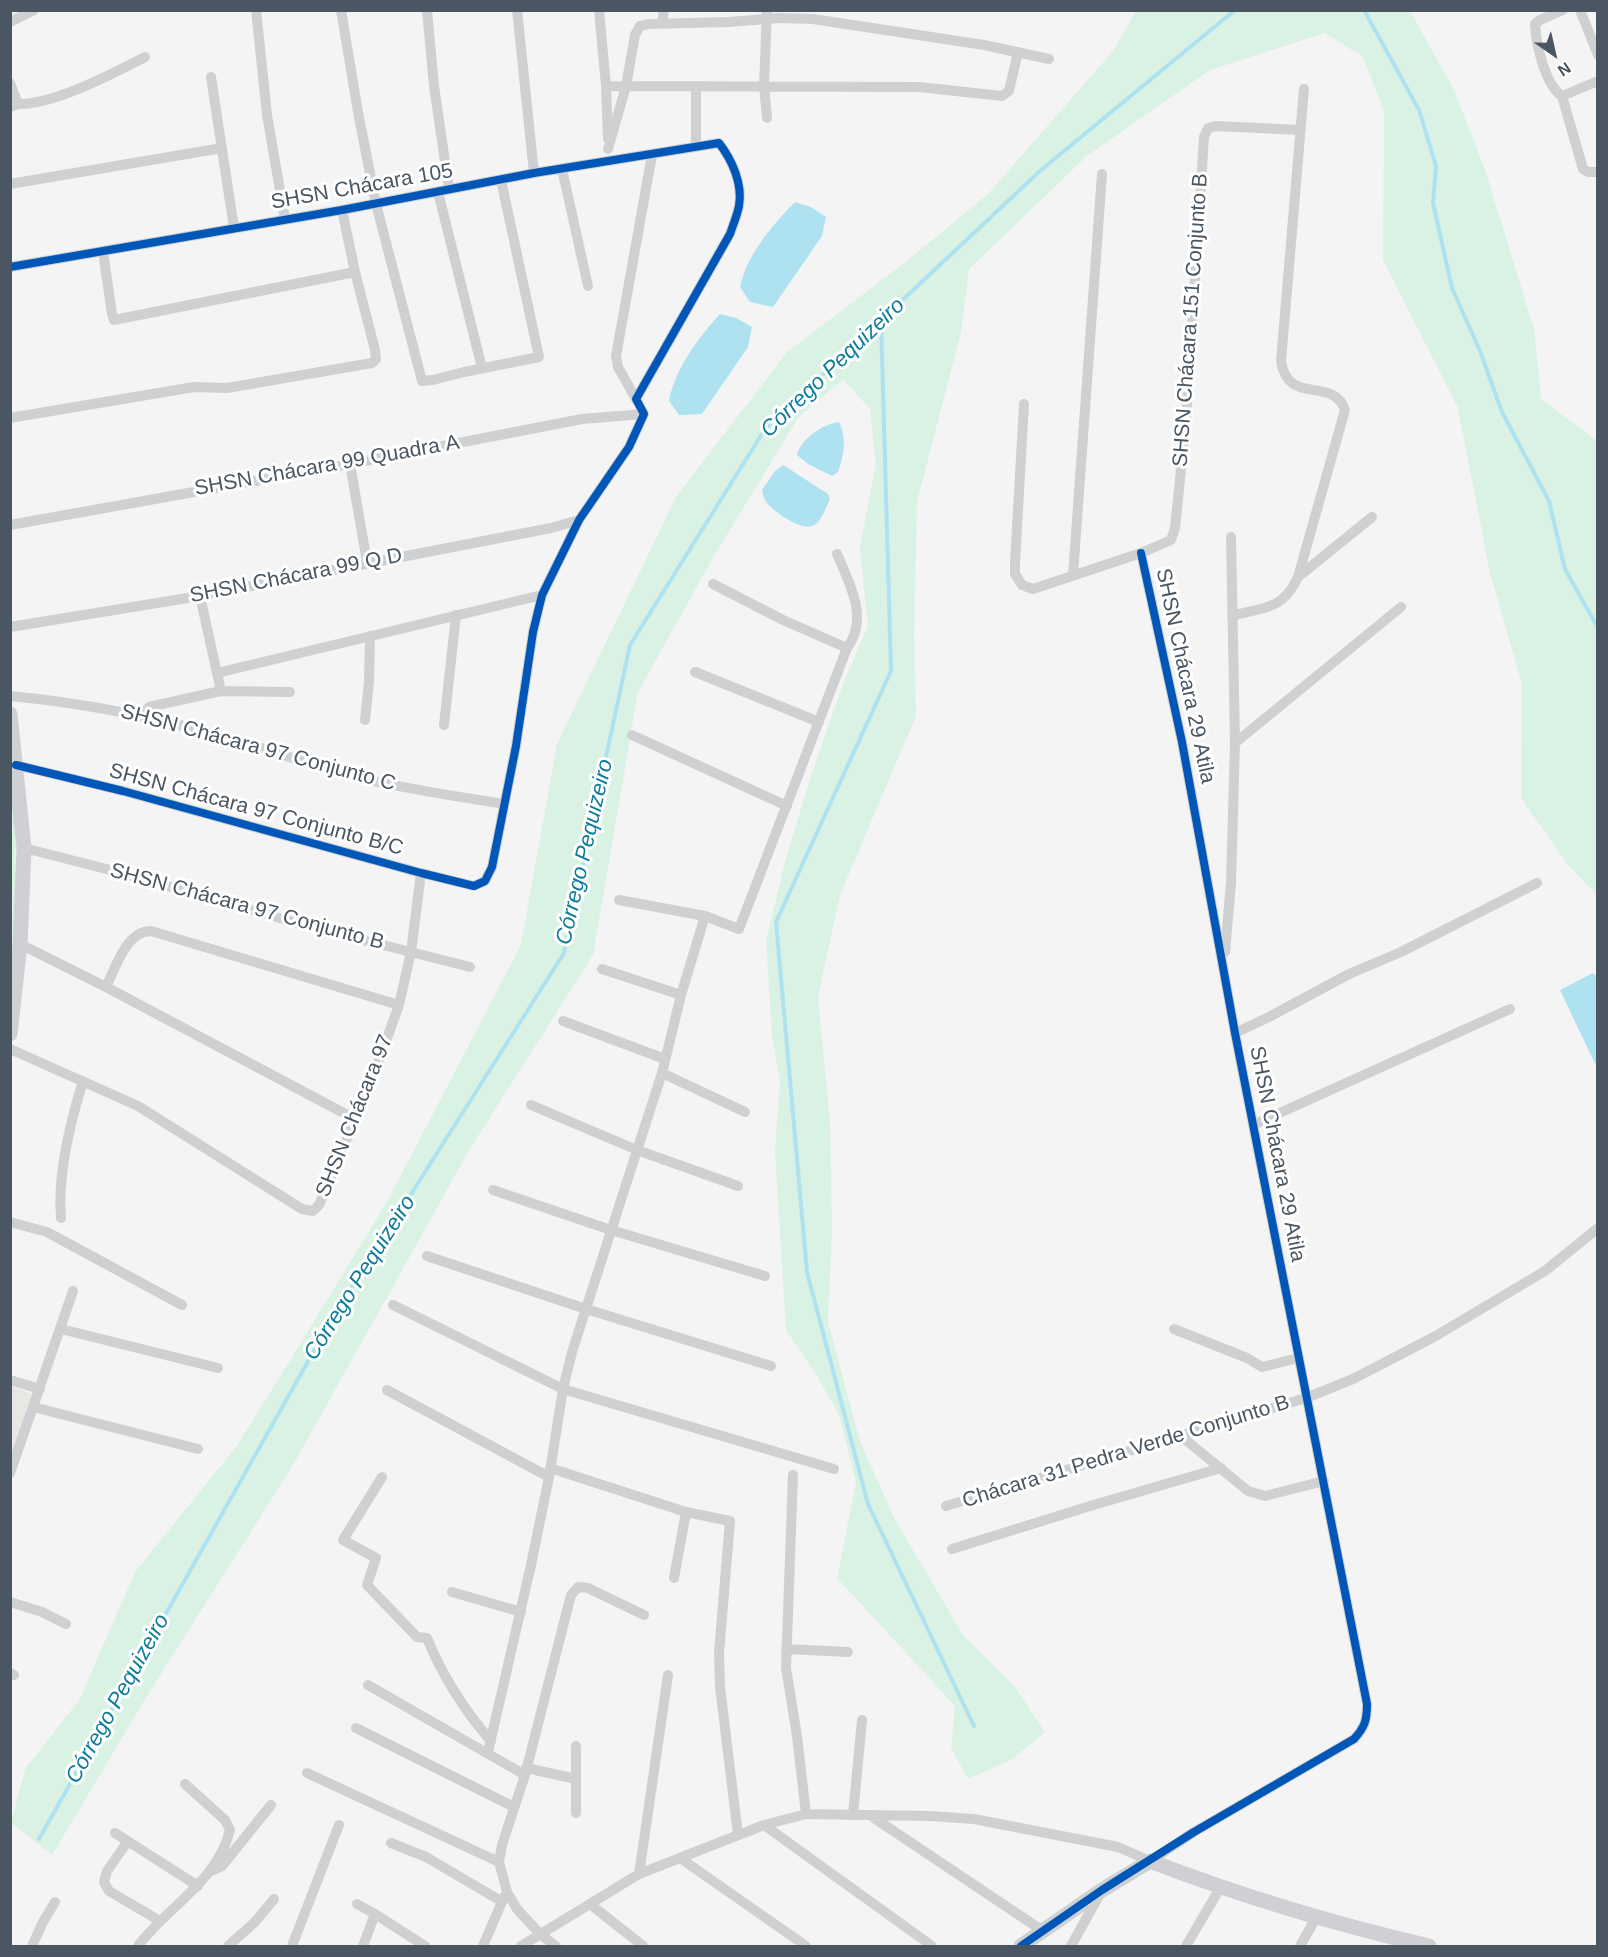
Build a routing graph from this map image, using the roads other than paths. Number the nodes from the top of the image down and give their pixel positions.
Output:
1 (34, 10) edge
2 (256, 10) edge
3 (341, 10) edge
4 (427, 10) edge
5 (517, 10) edge
6 (599, 10) edge
7 (664, 10) edge
8 (1563, 10) edge
9 (1580, 10) edge
10 (767, 15) edge
11 (10, 22) edge
12 (662, 23) junction
13 (1018, 52) junction
14 (1598, 55) edge
15 (145, 57) dead end
16 (1048, 59) dead end
17 (211, 77) dead end
18 (1598, 81) edge
19 (10, 84) edge
20 (606, 86) junction
21 (626, 86) junction
22 (696, 86) junction
23 (764, 86) junction
24 (1304, 89) dead end
25 (1562, 96) junction
26 (14, 106) edge
27 (766, 117) dead end
28 (1300, 130) junction
29 (696, 147) junction
30 (222, 148) junction
31 (608, 149) junction
32 (652, 155) junction
33 (608, 162) junction
34 (562, 169) junction
35 (1598, 172) edge
36 (534, 173) junction
37 (1102, 174) dead end
38 (501, 180) junction
39 (10, 184) edge
40 (449, 189) junction
41 (438, 192) junction
42 (376, 204) junction
43 (342, 210) junction
44 (285, 219) junction
45 (234, 228) junction
46 (103, 252) junction
47 (10, 267) edge
48 (355, 272) junction
49 (588, 286) dead end
50 (482, 368) junction
51 (636, 399) junction
52 (1024, 404) dead end
53 (644, 414) junction
54 (10, 418) edge
55 (350, 464) junction
56 (1372, 517) dead end
57 (579, 519) junction
58 (10, 525) edge
59 (1232, 537) dead end
60 (1141, 553) junction
61 (837, 554) dead end
62 (367, 562) junction
63 (1073, 575) junction
64 (1298, 577) junction
65 (713, 584) dead end
66 (200, 596) junction
67 (542, 596) junction
68 (1401, 607) dead end
69 (456, 615) junction
70 (1232, 616) junction
71 (10, 627) edge
72 (370, 636) junction
73 (847, 648) junction
74 (695, 672) dead end
75 (217, 673) junction
76 (221, 691) junction
77 (290, 692) dead end
78 (10, 696) edge
79 (10, 714) edge
80 (141, 716) junction
81 (365, 720) dead end
82 (819, 722) junction
83 (444, 725) dead end
84 (632, 735) dead end
85 (1236, 743) junction
86 (16, 765) junction
87 (504, 804) junction
88 (787, 806) junction
89 (24, 848) junction
90 (422, 873) junction
91 (1536, 883) dead end
92 (619, 900) dead end
93 (705, 916) junction
94 (20, 944) junction
95 (411, 952) junction
96 (471, 967) dead end
97 (1223, 968) junction
98 (602, 969) dead end
99 (106, 987) junction
100 (681, 995) junction
101 (399, 1005) junction
102 (1510, 1009) dead end
103 (563, 1021) dead end
104 (1235, 1033) junction
105 (10, 1034) edge
106 (10, 1048) edge
107 (665, 1059) junction
108 (662, 1073) junction
109 (83, 1081) junction
110 (531, 1105) dead end
111 (745, 1112) dead end
112 (355, 1119) junction
113 (1253, 1125) junction
114 (637, 1150) junction
115 (738, 1186) dead end
116 (493, 1190) dead end
117 (61, 1218) dead end
118 (10, 1222) edge
119 (1598, 1228) edge
120 (611, 1230) junction
121 (428, 1256) dead end
122 (765, 1276) dead end
123 (73, 1291) dead end
124 (182, 1305) dead end
125 (393, 1305) dead end
126 (586, 1309) junction
127 (61, 1329) junction
128 (1174, 1329) dead end
129 (1298, 1358) junction
130 (771, 1366) dead end
131 (218, 1368) dead end
132 (10, 1380) edge
133 (40, 1389) junction
134 (563, 1389) junction
135 (387, 1390) dead end
136 (1306, 1398) junction
137 (33, 1407) junction
138 (1181, 1436) junction
139 (198, 1449) dead end
140 (1221, 1468) junction
141 (834, 1469) dead end
142 (549, 1472) junction
143 (10, 1473) edge
144 (793, 1475) dead end
145 (382, 1478) dead end
146 (1324, 1481) junction
147 (946, 1506) dead end
148 (686, 1512) junction
149 (952, 1549) dead end
150 (674, 1578) dead end
151 (452, 1592) dead end
152 (10, 1602) edge
153 (521, 1611) junction
154 (644, 1615) dead end
155 (66, 1624) dead end
156 (786, 1649) junction
157 (848, 1652) dead end
158 (668, 1675) dead end
159 (368, 1685) dead end
160 (862, 1720) dead end
161 (356, 1728) dead end
162 (576, 1746) dead end
163 (489, 1747) junction
164 (526, 1771) junction
165 (306, 1773) dead end
166 (576, 1779) junction
167 (185, 1784) dead end
168 (272, 1805) dead end
169 (514, 1807) junction
170 (576, 1813) dead end
171 (806, 1814) junction
172 (853, 1815) junction
173 (870, 1816) junction
174 (339, 1825) dead end
175 (764, 1825) junction
176 (115, 1833) dead end
177 (738, 1835) junction
178 (128, 1841) junction
179 (391, 1843) dead end
180 (680, 1858) junction
181 (1150, 1861) junction
182 (498, 1862) junction
183 (208, 1872) junction
184 (639, 1874) junction
185 (198, 1886) junction
186 (1220, 1888) junction
187 (1102, 1890) junction
188 (504, 1896) junction
189 (274, 1899) dead end
190 (55, 1902) dead end
191 (357, 1904) dead end
192 (590, 1904) junction
193 (375, 1914) junction
194 (1316, 1918) junction
195 (160, 1921) junction
196 (1043, 1931) junction
197 (540, 1934) junction
198 (1420, 1946) edge
199 (32, 1947) edge
200 (138, 1947) edge
201 (228, 1947) edge
202 (292, 1947) edge
203 (363, 1947) edge
204 (425, 1947) edge
205 (483, 1947) edge
206 (521, 1947) edge
207 (556, 1947) edge
208 (643, 1947) edge
209 (806, 1947) edge
210 (932, 1947) edge
211 (1021, 1947) edge
212 (1071, 1947) edge
213 (1186, 1947) edge
214 (1300, 1947) edge

1 - 11 street
2 - 44 street
3 - 42 street
4 - 40 street
5 - 36 street
6 - 20 street
7 - 12 street
8 - 25 street
9 - 14 street
10 - 12 street
10 - 13 street
10 - 23 street
12 - 21 street
13 - 16 street
13 - 23 street
15 - 26 street
17 - 30 street
18 - 25 street
19 - 26 street
20 - 21 street
20 - 31 street
21 - 22 street
21 - 31 street
22 - 23 street
22 - 29 street
23 - 27 street
24 - 28 street
25 - 35 street
28 - 60 street, SHSN Chácara 151 Conjunto B
28 - 64 street
29 - 32 street, SHSN Chácara 105
29 - 51 street, SHSN Chácara 105
30 - 39 street
30 - 45 street
31 - 33 street
32 - 33 street, SHSN Chácara 105
32 - 51 street
33 - 34 street, SHSN Chácara 105
34 - 36 street, SHSN Chácara 105
34 - 49 street
36 - 38 street, SHSN Chácara 105
37 - 63 street
38 - 40 street, SHSN Chácara 105
38 - 50 street
40 - 41 street, SHSN Chácara 105
41 - 42 street, SHSN Chácara 105
41 - 50 street
42 - 43 street, SHSN Chácara 105
42 - 50 street
43 - 44 street, SHSN Chácara 105
43 - 48 street, SHSN Chácara 105
44 - 45 street, SHSN Chácara 105
45 - 46 street, SHSN Chácara 105
46 - 47 street, SHSN Chácara 105
46 - 48 street
48 - 54 street, SHSN Chácara 105
51 - 53 street
52 - 63 street
53 - 55 street, SHSN Chácara 99 Quadra A
53 - 57 street
55 - 58 street, SHSN Chácara 99 Quadra A
55 - 62 street
56 - 64 street
57 - 62 street, SHSN Chácara 99 Q D
57 - 67 street
59 - 70 street
60 - 63 street
60 - 97 street, SHSN Chácara 29 Atila
61 - 73 street
62 - 66 street, SHSN Chácara 99 Q D
64 - 70 street
65 - 73 street
66 - 71 street, SHSN Chácara 99 Q D
66 - 75 street
67 - 69 street
67 - 87 street
68 - 85 street
69 - 72 street
69 - 83 street
70 - 85 street
72 - 75 street
72 - 81 street
73 - 82 street
74 - 82 street
75 - 76 street
76 - 77 street
76 - 80 street
78 - 80 street, SHSN Chácara 97 Conjunto C
79 - 86 street
80 - 87 street, SHSN Chácara 97 Conjunto C
82 - 88 street
84 - 88 street
85 - 97 street
86 - 89 street
86 - 90 street, SHSN Chácara 97 Conjunto B/C
87 - 90 street, SHSN Chácara 97 Conjunto B/C
88 - 93 street
89 - 94 street
89 - 95 street, SHSN Chácara 97 Conjunto B
90 - 95 street
91 - 104 street
92 - 93 street
93 - 100 street
94 - 99 street
94 - 105 street
95 - 96 street, SHSN Chácara 97 Conjunto B
95 - 101 street
97 - 104 street, SHSN Chácara 29 Atila
98 - 100 street
99 - 101 street, SHSN Chácara 97
99 - 112 street
100 - 107 street
101 - 112 street, SHSN Chácara 97
102 - 113 street
103 - 107 street
104 - 113 street, SHSN Chácara 29 Atila
106 - 109 street, SHSN Chácara 97
107 - 108 street
108 - 111 street
108 - 114 street
109 - 112 street, SHSN Chácara 97
109 - 117 street
110 - 114 street
113 - 129 street, SHSN Chácara 29 Atila
114 - 115 street
114 - 120 street
116 - 120 street
118 - 124 street
119 - 136 street
120 - 122 street
120 - 126 street
121 - 126 street
123 - 127 street
125 - 134 street
126 - 130 street
126 - 134 street
127 - 131 street
127 - 133 street
128 - 129 street
129 - 136 street, SHSN Chácara 29 Atila
132 - 133 street
133 - 137 street
134 - 141 street
134 - 142 street
135 - 142 street
136 - 138 street, Chácara 31 Pedra Verde Conjunto B
136 - 146 street, SHSN Chácara 29 Atila
137 - 139 street
137 - 143 street
138 - 140 street
138 - 147 street, Chácara 31 Pedra Verde Conjunto B
140 - 146 street
140 - 149 street
142 - 148 street
142 - 153 street
144 - 156 street
145 - 163 street
146 - 181 street, SHSN Chácara 29 Atila
148 - 150 street
148 - 177 street
151 - 153 street
152 - 155 street
153 - 163 street
154 - 164 street
156 - 157 street
156 - 171 street
158 - 184 street
159 - 163 street
160 - 172 street
161 - 169 street
162 - 166 street
163 - 164 street
164 - 166 street
164 - 169 street
165 - 182 street
166 - 170 street
167 - 183 street
168 - 183 street
169 - 182 street
171 - 172 street
171 - 175 street
172 - 173 street
173 - 181 street
173 - 196 street
174 - 202 street
175 - 177 street
175 - 210 street
176 - 178 street
177 - 180 street
178 - 185 street
178 - 195 street
179 - 188 street
180 - 184 street
180 - 209 street
181 - 186 street
181 - 187 street
182 - 188 street
183 - 185 street
184 - 192 street
185 - 195 street
186 - 194 street
186 - 213 street
187 - 196 street
187 - 212 street
188 - 197 street
188 - 205 street
189 - 201 street
190 - 199 street
191 - 193 street
192 - 197 street
192 - 208 street
193 - 203 street
193 - 204 street
194 - 198 street
194 - 214 street
195 - 200 street
196 - 211 street
197 - 206 street
197 - 207 street

